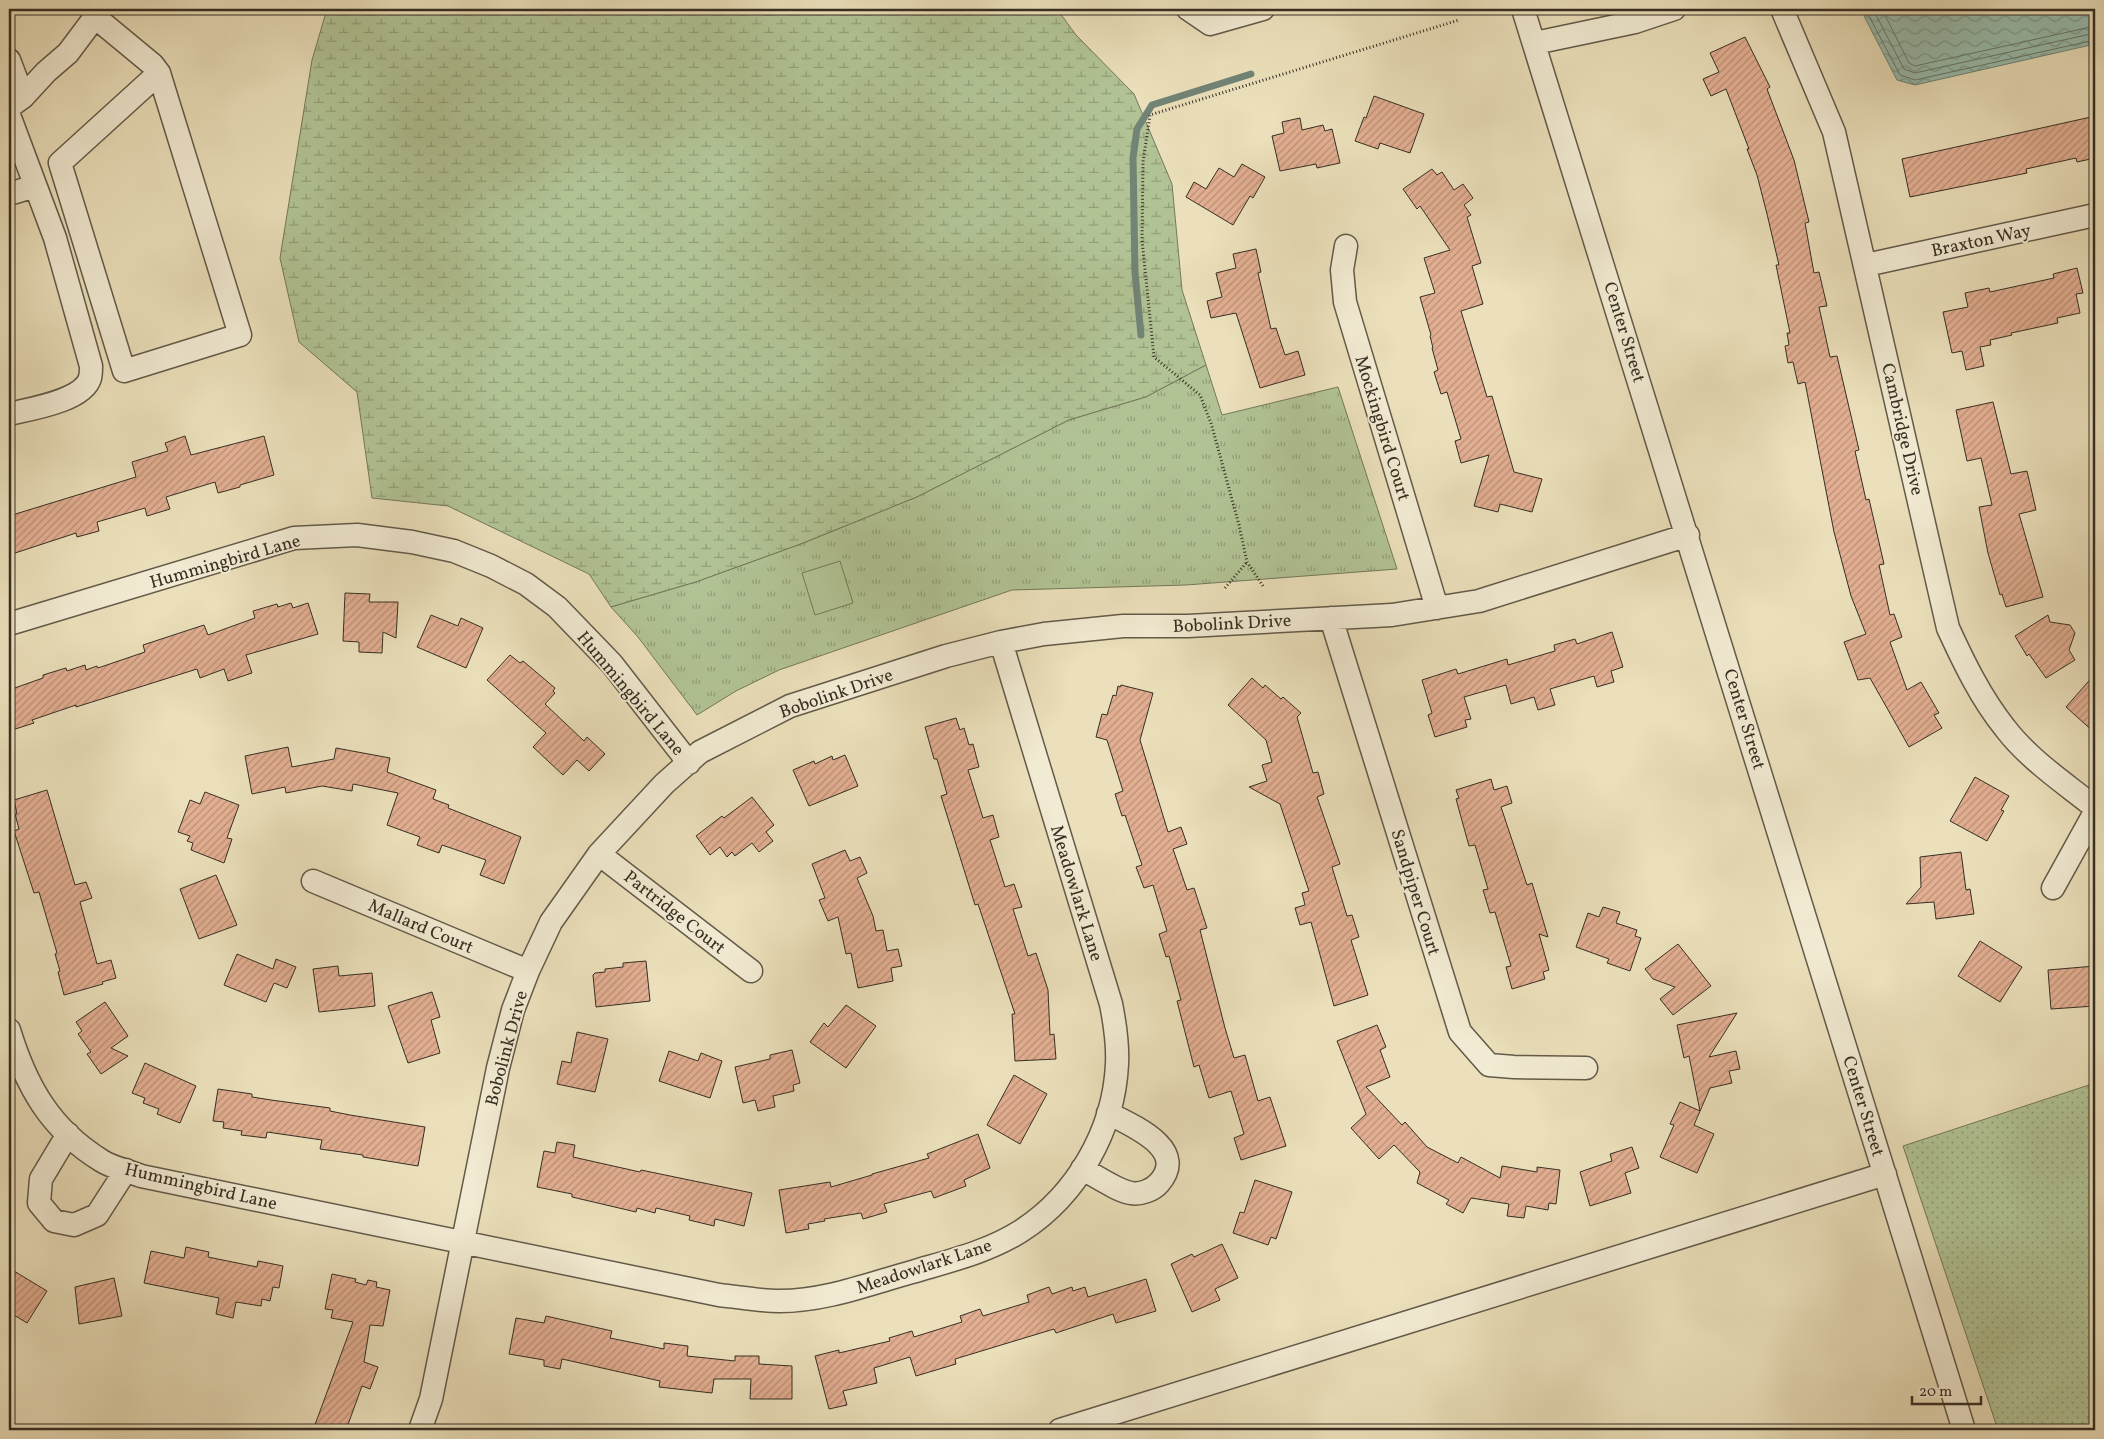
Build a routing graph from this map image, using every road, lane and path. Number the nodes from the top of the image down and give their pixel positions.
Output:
1 (1188, 9) edge
2 (1263, 9) edge
3 (1523, 9) edge
4 (1674, 9) edge
5 (1782, 9) edge
6 (98, 13) edge
7 (1459, 20) dead end
8 (1535, 43) junction
9 (9, 60) edge
10 (159, 73) junction
11 (16, 102) edge
12 (9, 115) edge
13 (35, 186) junction
14 (9, 194) edge
15 (2095, 215) edge
16 (1346, 246) dead end
17 (1866, 265) junction
18 (9, 414) edge
19 (1688, 535) junction
20 (1247, 562) junction
21 (1263, 586) dead end
22 (1225, 588) dead end
23 (1437, 608) junction
24 (1331, 618) junction
25 (9, 624) edge
26 (1001, 642) junction
27 (688, 763) junction
28 (2095, 805) edge
29 (2095, 812) edge
30 (599, 854) junction
31 (313, 881) dead end
32 (2053, 888) dead end
33 (528, 971) junction
34 (751, 971) dead end
35 (9, 1030) edge
36 (1586, 1068) dead end
37 (1108, 1113) junction
38 (68, 1134) junction
39 (1082, 1169) junction
40 (126, 1170) junction
41 (1885, 1174) junction
42 (463, 1243) junction
43 (420, 1430) edge
44 (1060, 1430) edge
45 (1964, 1430) edge

1 - 2 street
3 - 8 street, Center Street
4 - 8 street
5 - 17 street, Cambridge Drive
6 - 10 street
6 - 11 street
7 - 20 path
8 - 19 street, Center Street
9 - 11 street
10 - 10 street
12 - 13 street
13 - 14 street
13 - 18 street
15 - 17 street, Braxton Way
16 - 23 street, Mockingbird Court
17 - 28 street, Cambridge Drive
19 - 23 street, Bobolink Drive
19 - 41 street, Center Street
20 - 21 path
20 - 22 path
23 - 24 street, Bobolink Drive
24 - 26 street, Bobolink Drive
24 - 36 street, Sandpiper Court
25 - 27 street, Hummingbird Lane
26 - 27 street, Bobolink Drive
26 - 37 street, Meadowlark Lane
27 - 30 street, Bobolink Drive
29 - 32 street
30 - 33 street, Bobolink Drive
30 - 34 street, Partridge Court
31 - 33 street, Mallard Court
33 - 42 street, Bobolink Drive
35 - 38 street, Hummingbird Lane
37 - 39 street, Meadowlark Lane
37 - 39 street
38 - 40 street, Hummingbird Lane
38 - 40 street
39 - 42 street, Meadowlark Lane
40 - 42 street, Hummingbird Lane
41 - 44 street
41 - 45 street, Center Street
42 - 43 street, Bobolink Drive

